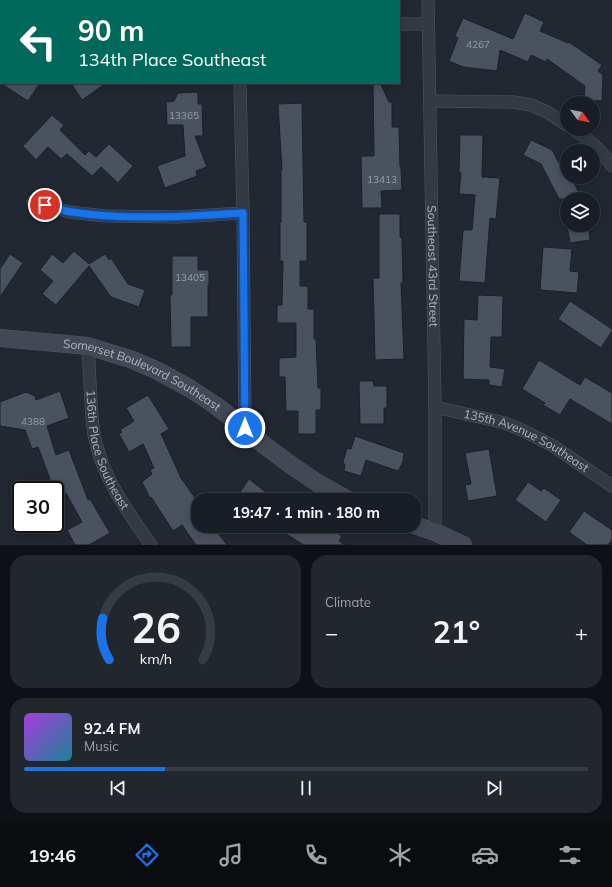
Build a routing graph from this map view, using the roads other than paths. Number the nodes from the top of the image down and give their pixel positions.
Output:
1 (428, 0) edge
2 (400, 24) edge
3 (428, 24) junction
4 (240, 84) edge
5 (430, 101) junction
6 (560, 120) edge
7 (583, 136) edge
8 (612, 166) edge
9 (33, 202) dead end
10 (243, 213) junction
11 (0, 338) edge
12 (88, 346) junction
13 (435, 407) junction
14 (245, 428) junction
15 (612, 486) edge
16 (335, 493) edge
17 (421, 527) edge
18 (435, 532) junction
19 (151, 545) edge
20 (463, 545) edge

1 - 3 street, Southeast 43rd Street
2 - 3 street
3 - 5 street, Southeast 43rd Street
4 - 10 street
5 - 6 street
5 - 13 street, Southeast 43rd Street
7 - 8 street
9 - 10 street
10 - 14 street
11 - 12 street, Somerset Boulevard Southeast
12 - 14 street, Somerset Boulevard Southeast
12 - 19 street, 136th Place Southeast
13 - 15 street, 135th Avenue Southeast
13 - 18 street, Southeast 43rd Street
14 - 16 street, Somerset Boulevard Southeast
17 - 18 street
18 - 20 street

